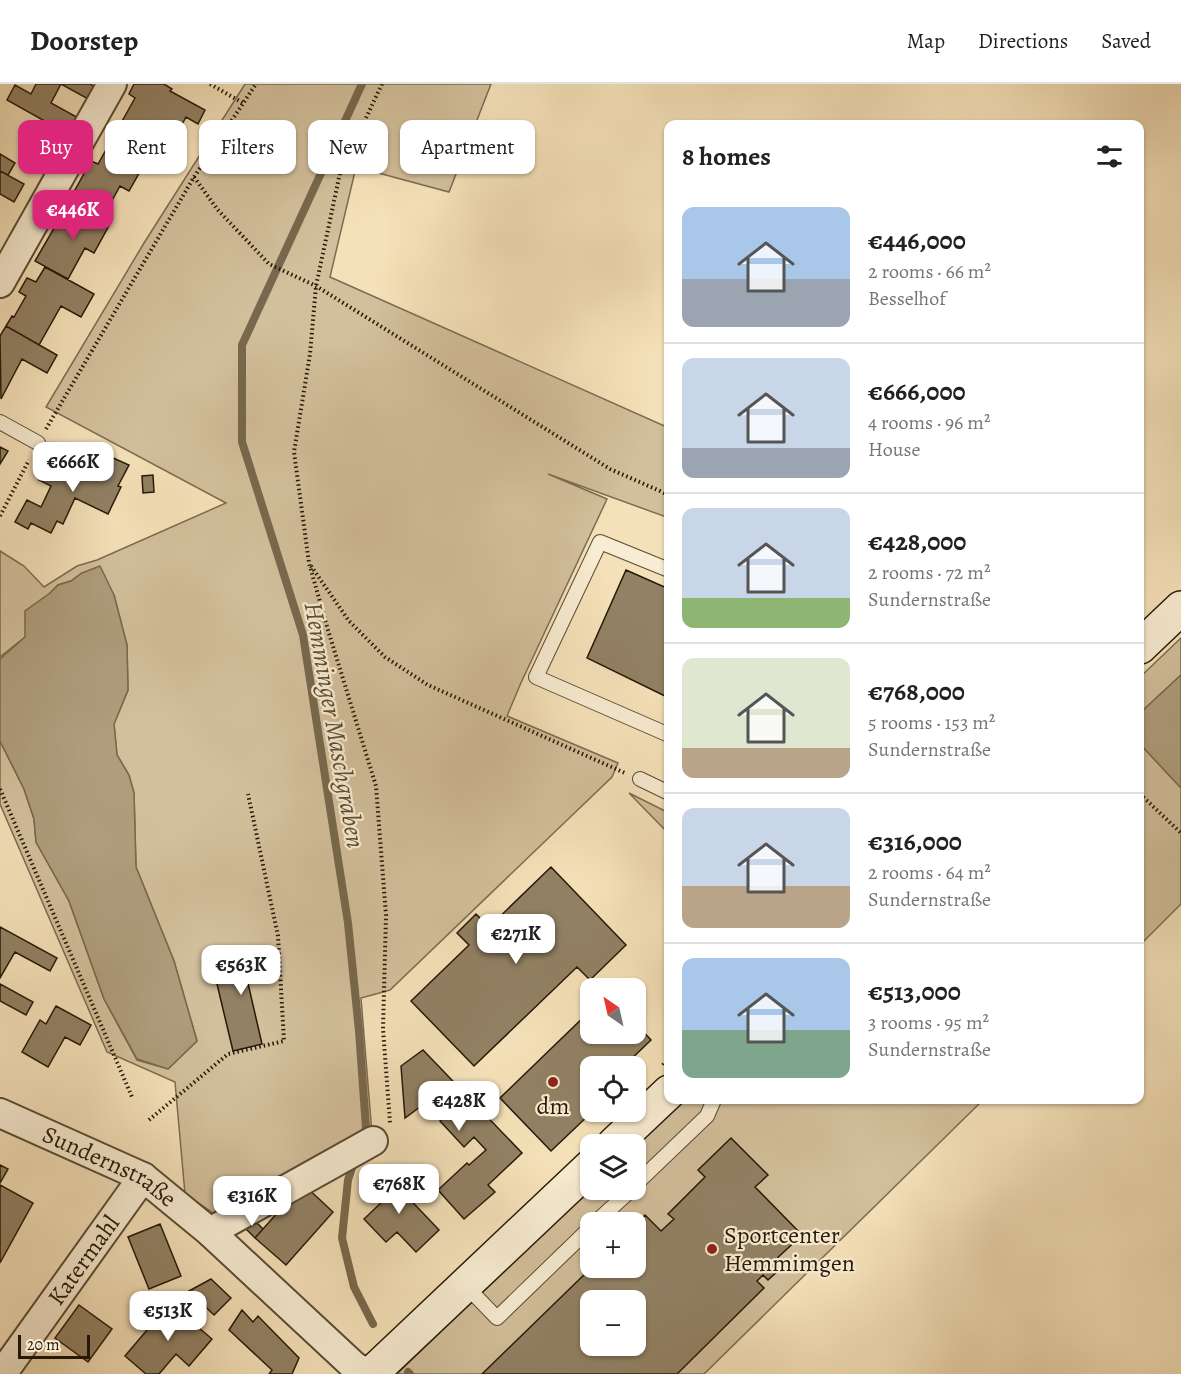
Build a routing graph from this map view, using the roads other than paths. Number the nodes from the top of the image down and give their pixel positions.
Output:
1 (112, 84) edge
2 (0, 281) edge
3 (0, 422) edge
4 (38, 443) road end
5 (664, 568) edge
6 (1181, 608) edge
7 (1144, 643) edge
8 (664, 733) edge
9 (640, 779) road end
10 (664, 791) edge
11 (664, 1097) edge
12 (712, 1104) edge
13 (0, 1113) edge
14 (625, 1134) edge
15 (362, 1147) road end
16 (646, 1174) edge
17 (580, 1176) edge
18 (143, 1177) junction
19 (620, 1200) edge
20 (607, 1212) edge
21 (210, 1232) junction
22 (580, 1238) edge
23 (465, 1285) junction
24 (2, 1374) edge
25 (369, 1374) edge

1 - 2 street
3 - 4 lane
5 - 8 lane
6 - 7 main road
9 - 10 lane
11 - 14 main road
12 - 16 lane
13 - 18 street, Sundernstraße
15 - 21 street
17 - 23 main road
18 - 21 street, Sundernstraße
18 - 24 street, Katermahl
19 - 20 lane
21 - 25 street, Sundernstraße
22 - 23 lane
23 - 25 main road

